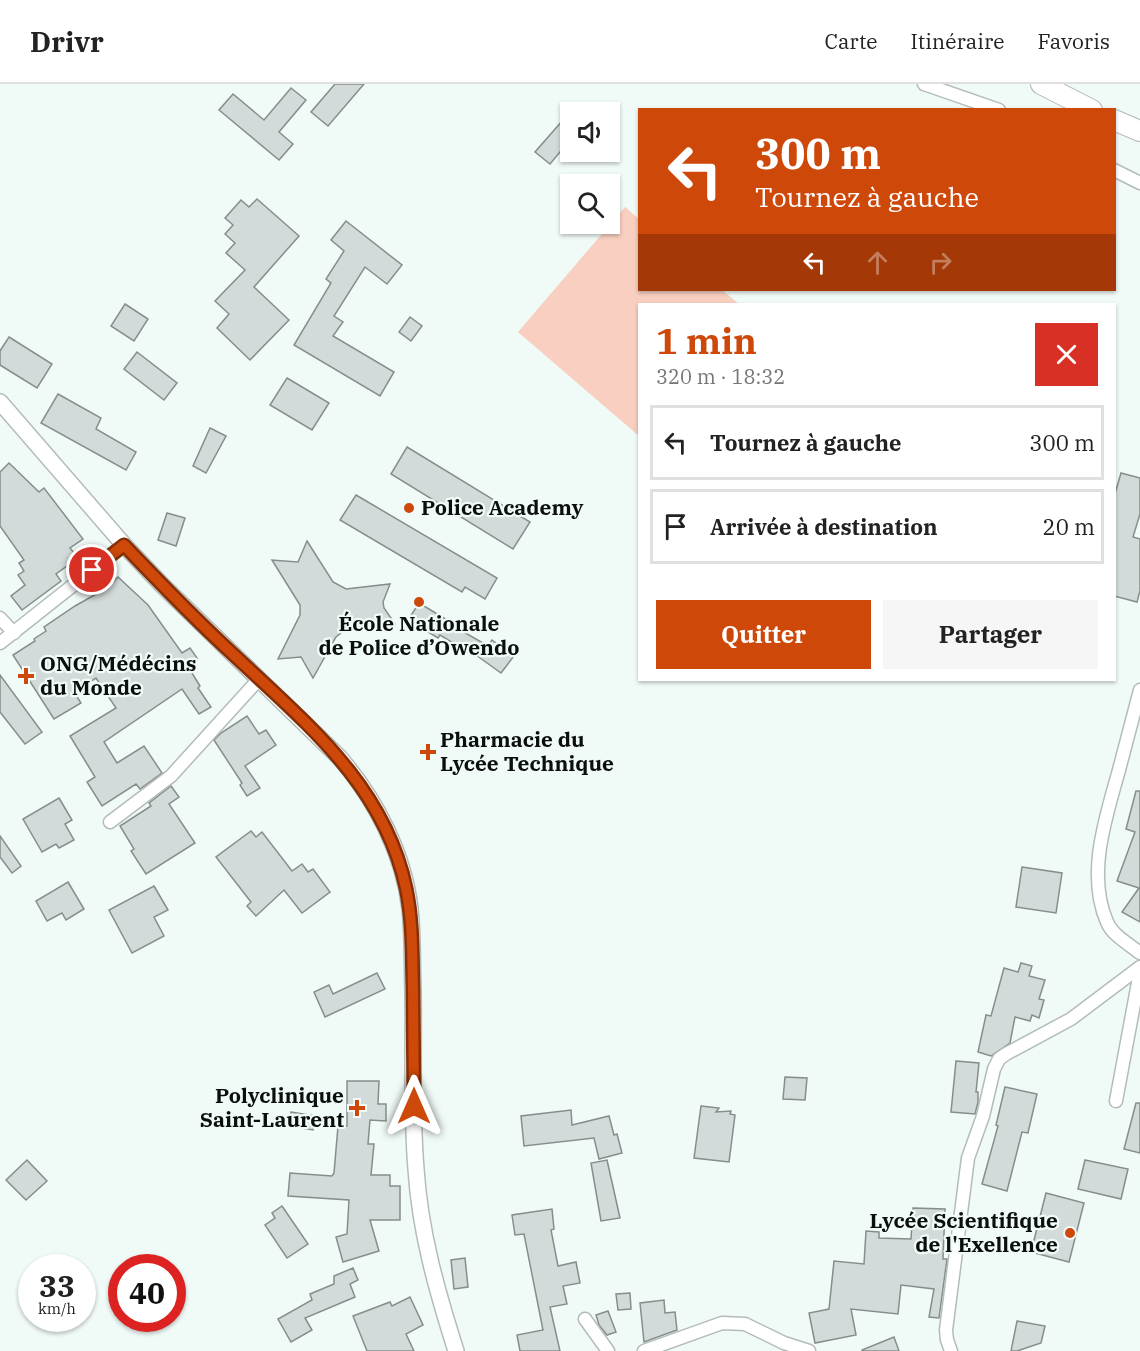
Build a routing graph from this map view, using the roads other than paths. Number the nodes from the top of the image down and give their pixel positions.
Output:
1 (924, 84) edge
2 (1041, 84) edge
3 (993, 108) edge
4 (1088, 108) edge
5 (1116, 121) edge
6 (1140, 131) edge
7 (1116, 171) edge
8 (1140, 183) edge
9 (0, 402) edge
10 (124, 545) junction
11 (0, 618) edge
12 (14, 633) junction
13 (0, 643) edge
14 (259, 679) junction
15 (1140, 690) edge
16 (110, 822) dead end
17 (1140, 953) edge
18 (1140, 967) edge
19 (1140, 972) edge
20 (1116, 1101) dead end
21 (585, 1319) dead end
22 (456, 1351) edge
23 (608, 1351) edge
24 (644, 1351) edge
25 (809, 1351) edge
26 (951, 1351) edge

1 - 3 street
2 - 4 highway
5 - 6 highway
7 - 8 street
9 - 10 street
10 - 12 street
10 - 14 street
11 - 12 street
12 - 13 street
14 - 16 street
14 - 22 street
15 - 17 street
18 - 26 street
19 - 20 street
21 - 23 street
24 - 25 street

